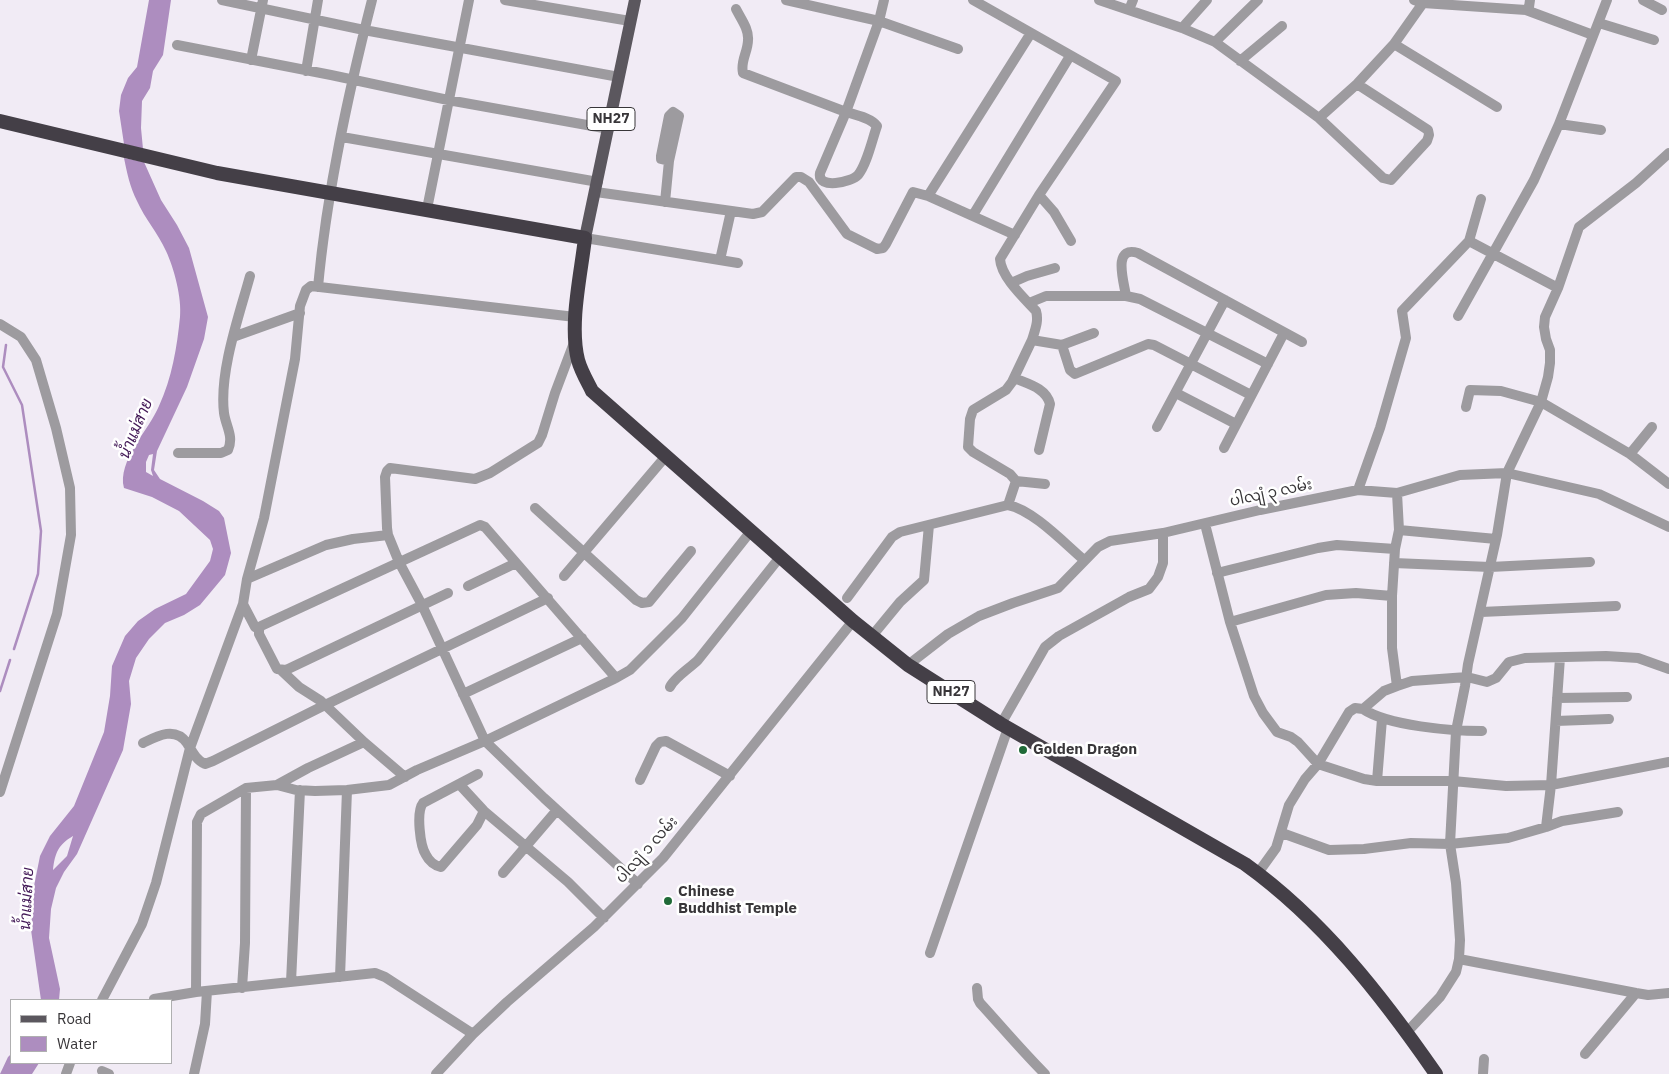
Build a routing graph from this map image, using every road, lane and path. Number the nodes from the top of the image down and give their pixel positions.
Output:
1 (222, 0) edge
2 (318, 0) edge
3 (372, 0) edge
4 (469, 0) edge
5 (505, 0) edge
6 (635, 0) edge
7 (786, 0) edge
8 (884, 0) edge
9 (973, 0) edge
10 (1099, 0) edge
11 (1133, 0) edge
12 (1207, 0) edge
13 (1258, 0) edge
14 (1530, 0) edge
15 (1607, 0) edge
16 (1643, 0) edge
17 (1419, 1) edge
18 (262, 4) edge
19 (736, 9) dead end
20 (1129, 10) junction
21 (1526, 10) junction
22 (1662, 10) dead end
23 (314, 19) junction
24 (630, 21) junction
25 (879, 21) junction
26 (1599, 22) junction
27 (1282, 26) dead end
28 (1182, 28) junction
29 (364, 30) junction
30 (1031, 33) junction
31 (1593, 35) junction
32 (1654, 40) dead end
33 (1215, 42) junction
34 (1394, 44) junction
35 (177, 45) dead end
36 (459, 47) junction
37 (958, 49) dead end
38 (1070, 56) junction
39 (251, 60) junction
40 (1240, 61) junction
41 (306, 71) junction
42 (619, 77) junction
43 (353, 80) junction
44 (1357, 84) junction
45 (448, 100) junction
46 (1497, 107) dead end
47 (846, 112) junction
48 (1319, 118) junction
49 (0, 121) edge
50 (1558, 124) junction
51 (609, 128) junction
52 (1601, 130) dead end
53 (342, 137) junction
54 (438, 153) junction
55 (1669, 153) edge
56 (669, 162) dead end
57 (801, 177) junction
58 (822, 181) junction
59 (597, 187) junction
60 (331, 193) junction
61 (1040, 195) junction
62 (928, 196) junction
63 (1481, 199) dead end
64 (665, 202) junction
65 (427, 209) junction
66 (731, 211) junction
67 (973, 215) junction
68 (1015, 235) junction
69 (585, 238) junction
70 (1071, 241) dead end
71 (1469, 242) junction
72 (1494, 253) junction
73 (720, 260) junction
74 (738, 263) dead end
75 (1055, 268) dead end
76 (250, 276) dead end
77 (1012, 283) junction
78 (318, 287) junction
79 (1558, 288) junction
80 (1126, 296) junction
81 (1225, 300) junction
82 (1029, 303) junction
83 (300, 313) junction
84 (1458, 316) dead end
85 (575, 317) junction
86 (0, 324) edge
87 (1094, 333) dead end
88 (1208, 333) junction
89 (1284, 333) junction
90 (233, 337) junction
91 (575, 340) junction
92 (1032, 340) junction
93 (1302, 342) dead end
94 (1062, 345) junction
95 (1191, 364) junction
96 (1268, 364) junction
97 (1014, 378) junction
98 (1176, 393) junction
99 (1251, 395) junction
100 (1541, 402) junction
101 (1466, 407) dead end
102 (1236, 424) junction
103 (1158, 427) dead end
104 (1652, 427) dead end
105 (1224, 448) dead end
106 (1038, 450) dead end
107 (178, 453) dead end
108 (1630, 454) junction
109 (666, 456) junction
110 (1507, 473) junction
111 (1016, 481) junction
112 (1045, 484) dead end
113 (1669, 484) edge
114 (1358, 490) junction
115 (1397, 493) junction
116 (1008, 505) junction
117 (535, 508) dead end
118 (1205, 524) junction
119 (929, 525) junction
120 (1669, 526) edge
121 (1399, 530) junction
122 (751, 531) junction
123 (1163, 533) junction
124 (388, 535) junction
125 (1496, 539) junction
126 (1395, 549) junction
127 (691, 551) dead end
128 (584, 552) junction
129 (780, 556) junction
130 (1084, 560) junction
131 (399, 562) junction
132 (1590, 562) dead end
133 (516, 563) junction
134 (1394, 563) junction
135 (1490, 567) junction
136 (1217, 572) junction
137 (564, 576) dead end
138 (247, 579) junction
139 (468, 586) dead end
140 (448, 593) dead end
141 (1392, 596) junction
142 (548, 598) junction
143 (846, 598) dead end
144 (243, 604) junction
145 (422, 605) junction
146 (1616, 606) dead end
147 (1480, 612) junction
148 (853, 621) junction
149 (1230, 622) junction
150 (259, 629) junction
151 (872, 636) junction
152 (582, 638) junction
153 (442, 650) junction
154 (1560, 658) junction
155 (908, 665) junction
156 (1669, 669) edge
157 (282, 671) junction
158 (1467, 677) junction
159 (616, 678) junction
160 (670, 686) dead end
161 (1396, 686) junction
162 (463, 694) junction
163 (1627, 697) dead end
164 (1558, 698) junction
165 (325, 705) junction
166 (1363, 709) junction
167 (1382, 719) junction
168 (1610, 719) dead end
169 (1556, 720) junction
170 (1005, 726) junction
171 (1456, 731) junction
172 (1482, 731) dead end
173 (485, 741) junction
174 (364, 742) junction
175 (143, 743) dead end
176 (190, 748) junction
177 (1669, 762) edge
178 (1318, 764) junction
179 (478, 774) dead end
180 (730, 776) junction
181 (405, 777) junction
182 (640, 780) dead end
183 (1377, 781) junction
184 (1453, 781) junction
185 (278, 785) junction
186 (460, 785) junction
187 (1551, 785) junction
188 (246, 788) junction
189 (300, 790) junction
190 (347, 790) junction
191 (0, 792) edge
192 (557, 810) junction
193 (484, 811) junction
194 (1618, 812) dead end
195 (1546, 828) junction
196 (1282, 833) junction
197 (1450, 844) junction
198 (524, 846) junction
199 (503, 873) dead end
200 (1258, 873) junction
201 (638, 884) junction
202 (604, 918) junction
203 (930, 953) dead end
204 (1459, 959) junction
205 (340, 977) junction
206 (291, 982) junction
207 (242, 988) junction
208 (977, 988) dead end
209 (201, 991) junction
210 (1636, 993) junction
211 (1669, 993) edge
212 (103, 999) edge
213 (159, 999) edge
214 (1406, 1032) junction
215 (472, 1034) junction
216 (1585, 1054) dead end
217 (1484, 1059) dead end
218 (194, 1074) edge
219 (436, 1074) edge
220 (1045, 1074) edge
221 (1436, 1074) edge
222 (1482, 1074) edge

1 - 18 street
2 - 23 street
3 - 29 street
4 - 36 street
5 - 24 street
6 - 24 main road, NH27
7 - 25 street
8 - 25 street
9 - 30 street
10 - 20 street
11 - 20 street
12 - 28 street
13 - 33 street
14 - 21 street
15 - 26 street
16 - 22 street
17 - 21 street
17 - 34 street
18 - 23 street
18 - 39 street
19 - 47 street
20 - 28 street
21 - 31 street
23 - 29 street
23 - 41 street
24 - 42 main road, NH27
25 - 37 street
25 - 47 street
26 - 31 street
26 - 32 street
27 - 40 street
28 - 33 street
29 - 36 street
29 - 43 street
30 - 38 street
30 - 62 street
31 - 50 street
33 - 40 street
34 - 44 street
34 - 46 street
35 - 39 street
36 - 42 street
36 - 45 street
38 - 61 street
38 - 67 street
39 - 41 street
40 - 48 street
41 - 43 street
42 - 51 main road, NH27
43 - 45 street
43 - 53 street
44 - 48 street
44 - 48 street
45 - 51 street
45 - 54 street
47 - 58 street
47 - 58 street
49 - 60 highway
50 - 52 street
50 - 72 street
51 - 59 main road, NH27
53 - 54 street
53 - 60 street
54 - 59 street
54 - 65 street
55 - 79 street
56 - 64 street
57 - 58 street
57 - 62 street
57 - 66 street
59 - 64 street
59 - 69 main road, NH27
60 - 65 highway
60 - 78 street
61 - 68 street
61 - 70 street
62 - 67 street
63 - 71 street
64 - 66 street
65 - 69 highway
66 - 73 street
67 - 68 street
68 - 77 street
69 - 73 street
69 - 85 highway, NH27
71 - 72 street
71 - 114 street
72 - 79 street
72 - 84 street
73 - 74 street
75 - 77 street
76 - 90 street
77 - 82 street
78 - 83 street
78 - 85 street
79 - 100 street
80 - 81 street
80 - 82 street
80 - 88 street
81 - 88 street
81 - 89 street
82 - 92 street
83 - 90 street
83 - 138 street
85 - 91 highway, NH27
86 - 191 street
87 - 94 street
88 - 95 street
88 - 96 street
89 - 93 street
89 - 96 street
90 - 107 street
91 - 109 highway, NH27
91 - 124 street
92 - 94 street
92 - 97 street
94 - 95 street
95 - 98 street
95 - 99 street
96 - 99 street
97 - 106 street
97 - 111 street
98 - 102 street
98 - 103 street
99 - 102 street
100 - 101 street
100 - 108 street
100 - 110 street
102 - 105 street
104 - 108 street
108 - 113 street
109 - 122 highway, NH27
109 - 128 street
110 - 115 street, ပါလျံ ၃ လမ်း
110 - 120 street, ပါလျံ ၃ လမ်း
110 - 125 street
111 - 112 street
111 - 116 street
114 - 115 street, ပါလျံ ၃ လမ်း
114 - 118 street, ပါလျံ ၃ လမ်း
115 - 121 street
116 - 119 street
116 - 130 street
117 - 128 street
118 - 123 street, ပါလျံ ၃ လမ်း
118 - 136 street
119 - 143 street
119 - 151 street
121 - 125 street
121 - 126 street
122 - 129 highway, NH27
122 - 159 street
123 - 130 street, ပါလျံ ၃ လမ်း
123 - 170 street
124 - 131 street
124 - 138 street
125 - 135 street
126 - 134 street
126 - 136 street
127 - 128 street
128 - 137 street
129 - 148 highway, NH27
129 - 160 street
130 - 155 street, ပါလျံ ၃ လမ်း
131 - 133 street
131 - 145 street
131 - 150 street
132 - 135 street
133 - 139 street
133 - 142 street
134 - 135 street
134 - 141 street
135 - 147 street
136 - 149 street
138 - 144 street
140 - 145 street
141 - 149 street
141 - 161 street
142 - 152 street
142 - 153 street
144 - 150 street
144 - 176 street
145 - 153 street
145 - 157 street
146 - 147 street
147 - 158 street
148 - 151 highway, NH27
148 - 180 street, ပါလျံ ၁ လမ်း
149 - 178 street
150 - 157 street
151 - 155 highway, NH27
152 - 159 street
152 - 162 street
153 - 162 street
153 - 165 street
154 - 156 street
154 - 158 street
154 - 164 street
155 - 170 highway, NH27
157 - 165 street
158 - 161 street
158 - 171 street
159 - 173 street
161 - 166 street
162 - 173 street
163 - 164 street
164 - 169 street
165 - 174 street
165 - 176 street
166 - 167 street
166 - 178 street
167 - 171 street
167 - 183 street
168 - 169 street
169 - 187 street
170 - 200 highway, NH27
170 - 203 street
171 - 172 street
171 - 184 street
173 - 181 street
173 - 192 street
174 - 181 street
174 - 185 street
175 - 176 street
176 - 212 street
177 - 187 street
178 - 183 street
178 - 196 street
179 - 186 street
180 - 182 street
180 - 201 street, ပါလျံ ၁ လမ်း
181 - 190 street
183 - 184 street
184 - 187 street
184 - 197 street
185 - 188 street
185 - 189 street
186 - 193 street
186 - 193 street
187 - 195 street
188 - 207 street
188 - 209 street
189 - 190 street
189 - 206 street
190 - 205 street
192 - 198 street
192 - 201 street
193 - 198 street
194 - 195 street
195 - 197 street
196 - 197 street
196 - 200 street
197 - 204 street
198 - 199 street
198 - 202 street
200 - 214 highway, NH27
201 - 202 street, ပါလျံ ၁ လမ်း
202 - 215 street, ပါလျံ ၁ လမ်း
204 - 210 street
204 - 214 street
205 - 206 street
205 - 215 street
206 - 207 street
207 - 209 street
208 - 220 street
209 - 213 street
209 - 218 street
210 - 211 street
210 - 216 street
214 - 221 highway, NH27
215 - 219 street, ပါလျံ ၁ လမ်း
217 - 222 street

